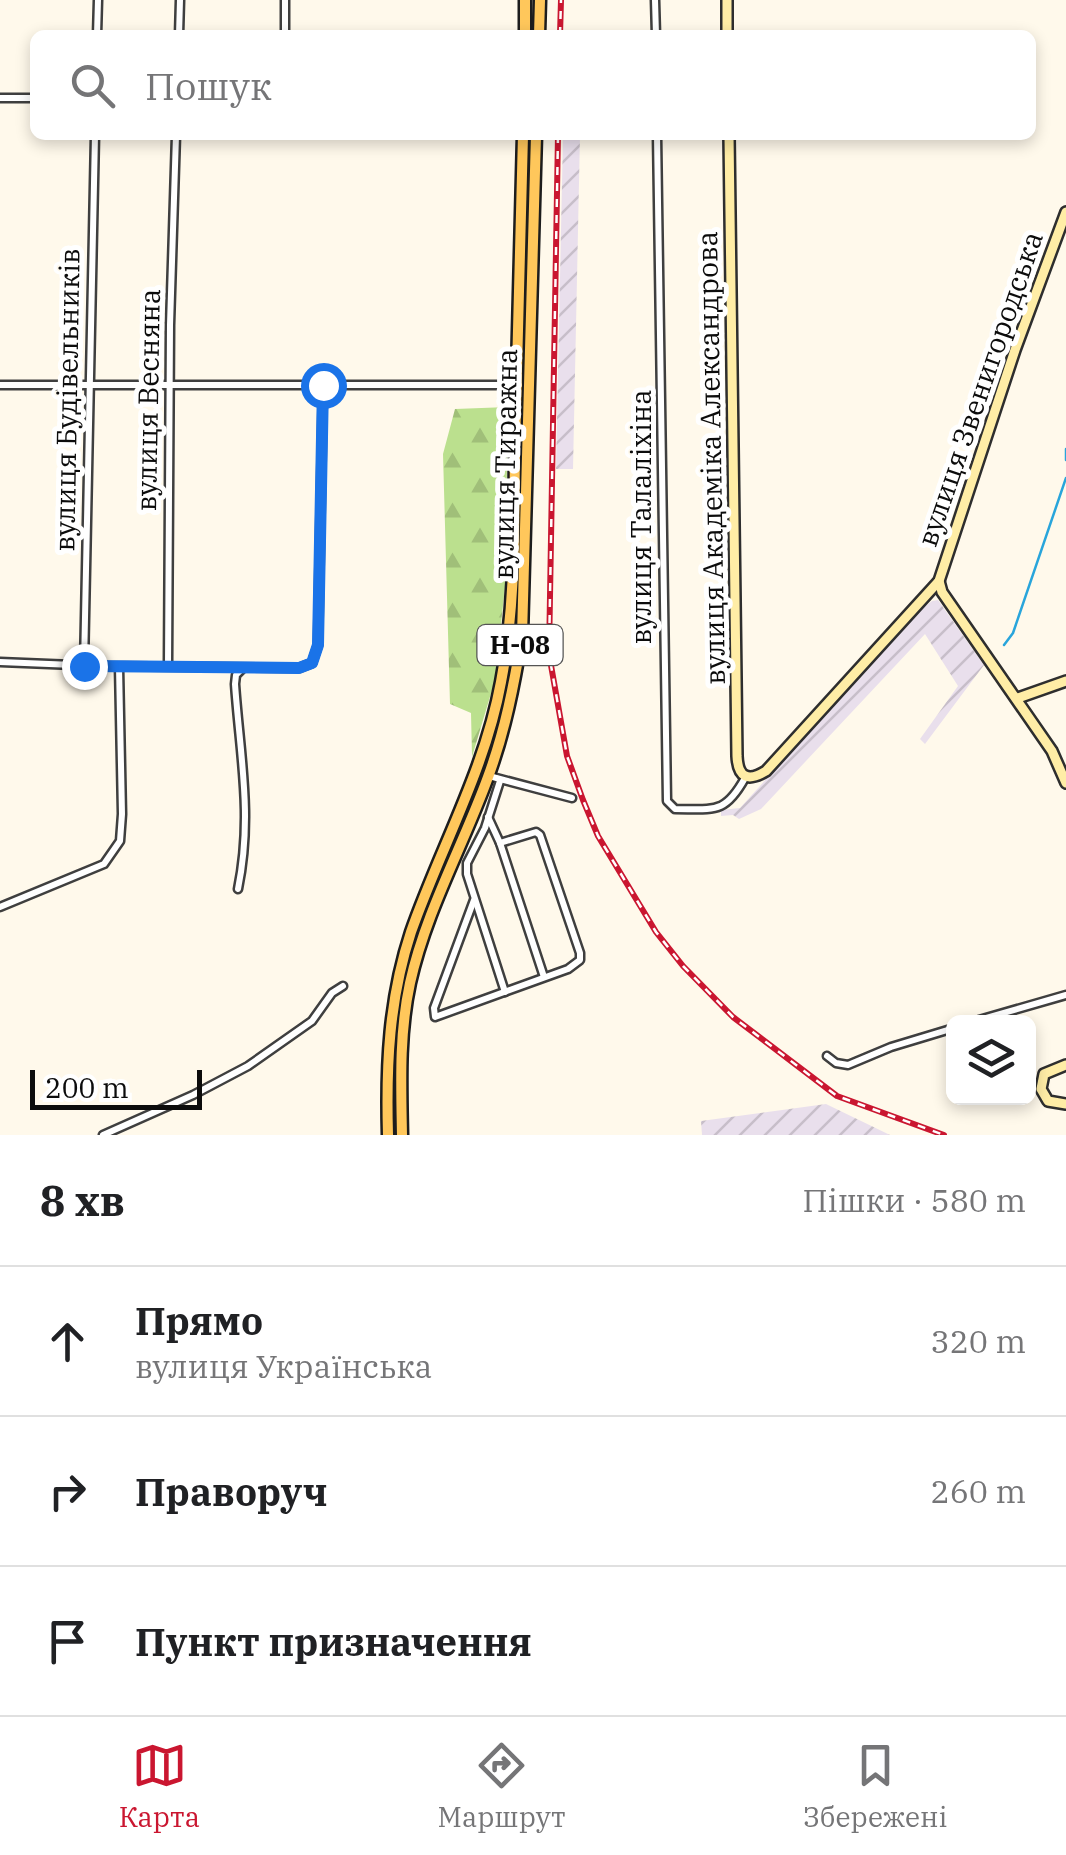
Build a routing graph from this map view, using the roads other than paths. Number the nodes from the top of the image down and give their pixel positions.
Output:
1 (98, 0) edge
2 (180, 0) edge
3 (285, 0) edge
4 (525, 0) edge
5 (540, 0) edge
6 (655, 0) edge
7 (726, 0) edge
8 (97, 30) edge
9 (179, 30) edge
10 (285, 30) edge
11 (525, 30) edge
12 (539, 30) edge
13 (656, 30) edge
14 (727, 30) edge
15 (0, 98) edge
16 (30, 98) edge
17 (95, 140) edge
18 (176, 140) edge
19 (524, 140) edge
20 (536, 140) edge
21 (657, 140) edge
22 (729, 140) edge
23 (1066, 212) edge
24 (90, 384) junction
25 (170, 384) junction
26 (523, 384) junction
27 (0, 385) edge
28 (323, 385) junction
29 (939, 580) junction
30 (0, 662) edge
31 (84, 666) junction
32 (168, 666) junction
33 (119, 667) junction
34 (244, 668) junction
35 (1066, 681) edge
36 (1018, 698) junction
37 (477, 769) junction
38 (488, 776) junction
39 (745, 778) junction
40 (500, 782) junction
41 (1066, 782) edge
42 (572, 798) dead end
43 (488, 816) junction
44 (500, 843) junction
45 (238, 889) dead end
46 (474, 900) junction
47 (0, 907) edge
48 (544, 977) junction
49 (343, 986) dead end
50 (505, 992) junction
51 (1066, 995) edge
52 (996, 1015) edge
53 (946, 1030) edge
54 (827, 1056) dead end
55 (1066, 1065) edge
56 (1066, 1104) edge
57 (102, 1135) edge
58 (388, 1135) edge
59 (402, 1135) edge

1 - 8 street
2 - 9 street
3 - 10 street
4 - 11 main road
5 - 12 main road
6 - 13 street
7 - 14 street
15 - 16 street
17 - 24 street, вулиця Будівельників
18 - 25 street, вулиця Весняна
19 - 26 main road, вулиця Тиражна / Н-08
20 - 26 main road, вулиця Тиражна / Н-08
21 - 39 street, вулиця Талаліхіна
22 - 39 street, вулиця Академіка Александрова
23 - 29 street, вулиця Звенигородська
24 - 25 street
24 - 27 street
24 - 31 street, вулиця Будівельників
25 - 28 street
25 - 32 street, вулиця Весняна
26 - 28 street
26 - 37 main road, вулиця Тиражна / Н-08
26 - 38 main road, вулиця Тиражна / Н-08
28 - 34 street
29 - 36 street, вулиця Звенигородська
29 - 39 street, вулиця Звенигородська
30 - 31 street
31 - 33 street
32 - 33 street
32 - 34 street
33 - 47 street
34 - 45 street
35 - 36 street
36 - 41 street, вулиця Звенигородська
37 - 38 main road
37 - 58 main road, вулиця Тиражна / Н-08
38 - 40 street
38 - 59 main road, вулиця Тиражна / Н-08
40 - 42 street
40 - 43 street
43 - 44 street
43 - 46 street
44 - 48 street
44 - 48 street
46 - 50 street
46 - 50 street
48 - 50 street
49 - 57 street
51 - 52 street
53 - 54 street
55 - 56 street

